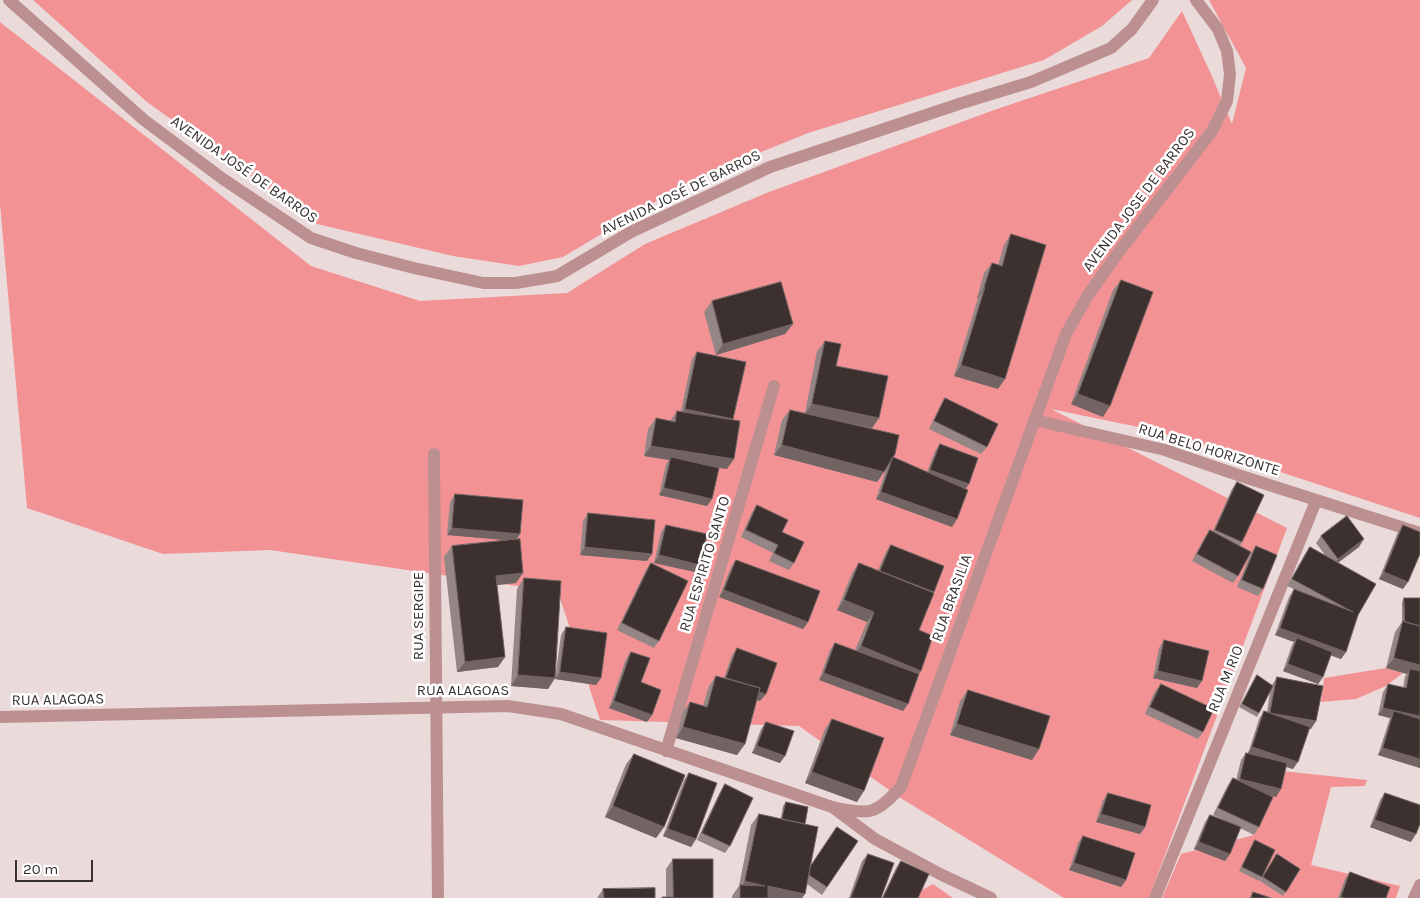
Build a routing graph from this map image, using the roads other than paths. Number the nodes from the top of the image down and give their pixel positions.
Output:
1 (9, 0) edge
2 (1153, 0) edge
3 (1196, 0) edge
4 (774, 386) dead end
5 (1034, 420) junction
6 (434, 454) dead end
7 (1316, 500) junction
8 (1420, 533) edge
9 (436, 707) junction
10 (0, 718) edge
11 (666, 751) junction
12 (901, 787) joint
13 (832, 807) junction
14 (1420, 884) edge
15 (438, 898) edge
16 (991, 898) edge
17 (1155, 898) edge
18 (1414, 898) edge

1 - 2 street, AVENIDA JOSÉ DE BARROS
3 - 5 street, AVENIDA JOSE DE BARROS
4 - 11 street, RUA ESPIRITO SANTO
5 - 7 street, RUA BELO HORIZONTE
5 - 12 street, RUA BRASILIA
6 - 9 street, RUA SERGIPE
7 - 8 street, RUA BELO HORIZONTE
7 - 17 street, RUA M RIO
9 - 10 street, RUA ALAGOAS
9 - 11 street, RUA ALAGOAS
9 - 15 street, RUA SERGIPE
11 - 13 street, RUA ALAGOAS
12 - 13 street, RUA ALAGOAS
13 - 16 street
14 - 18 street

